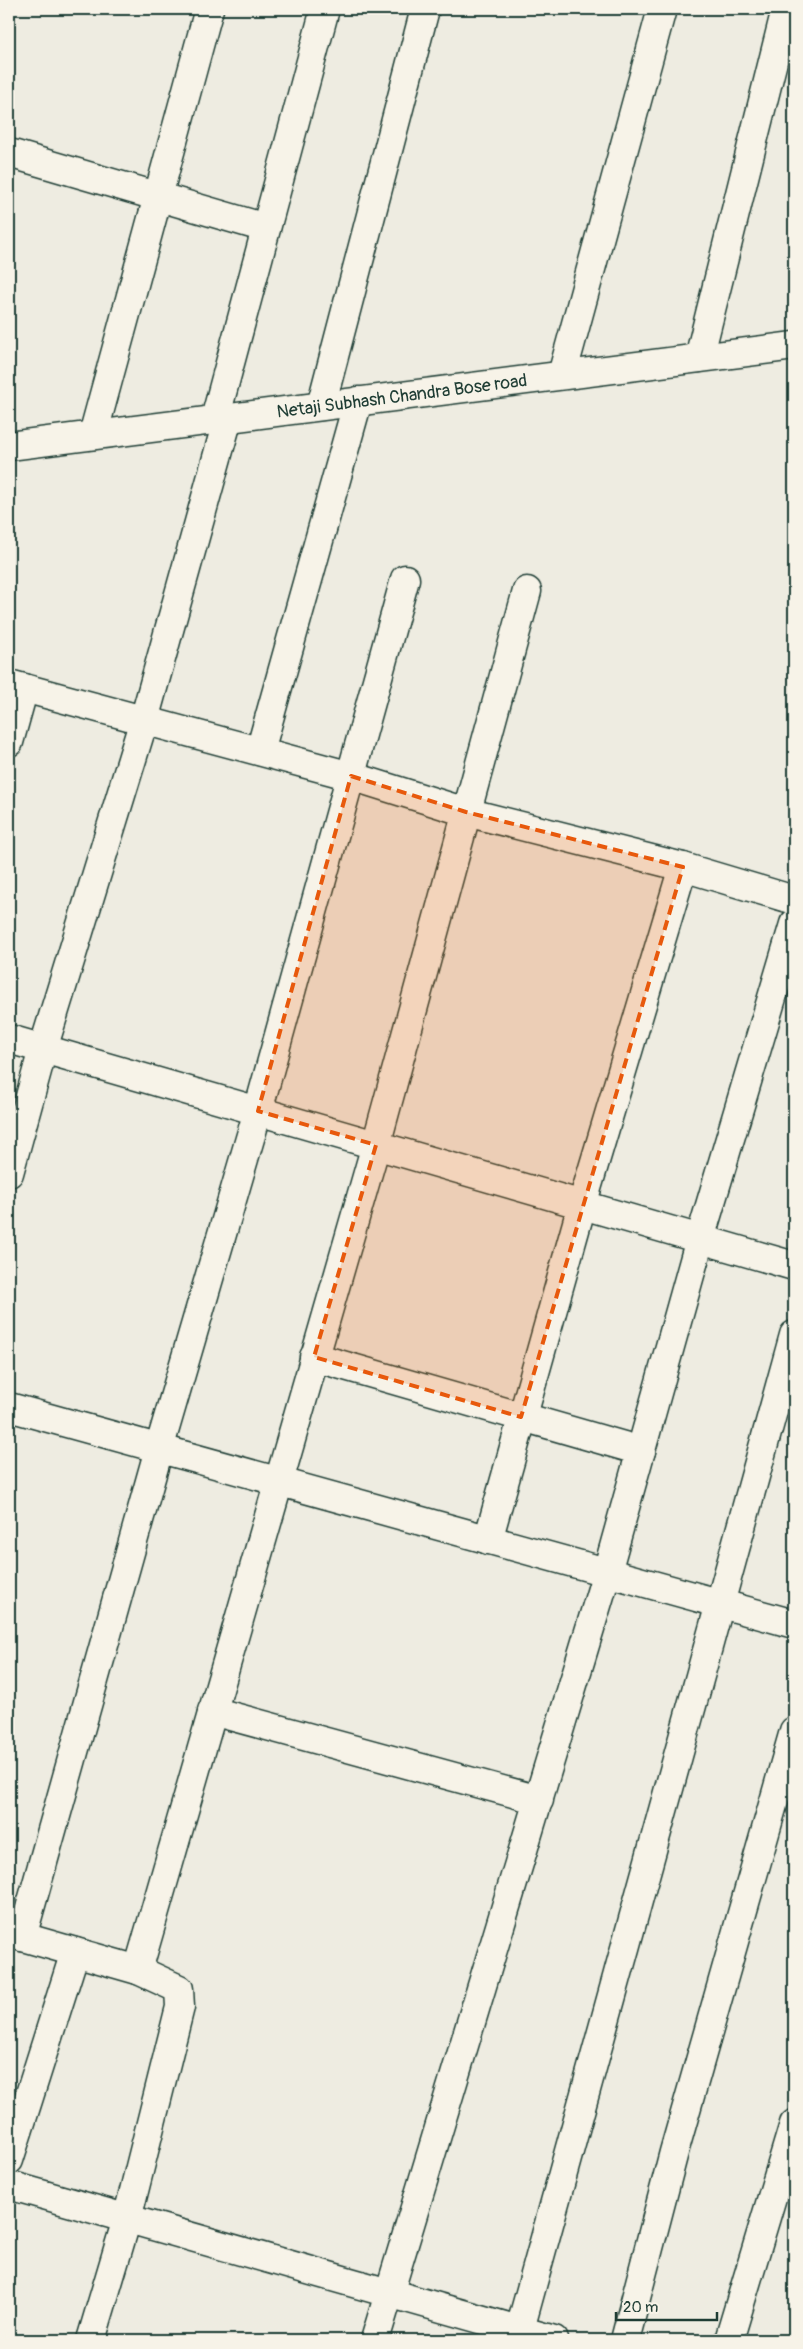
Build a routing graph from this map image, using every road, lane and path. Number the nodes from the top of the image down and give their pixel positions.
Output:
1 (209, 9) edge
2 (326, 9) edge
3 (425, 9) edge
4 (662, 9) edge
5 (786, 9) edge
6 (9, 153) edge
7 (158, 198) junction
8 (266, 228) junction
9 (794, 346) edge
10 (699, 358) junction
11 (562, 376) junction
12 (358, 401) junction
13 (321, 406) junction
14 (221, 419) junction
15 (93, 435) junction
16 (9, 446) edge
17 (405, 579) dead end
18 (527, 591) dead end
19 (16, 686) edge
20 (144, 720) junction
21 (9, 742) edge
22 (260, 752) junction
23 (350, 776) junction
24 (466, 812) junction
25 (683, 867) junction
26 (794, 900) edge
27 (794, 924) edge
28 (9, 1039) edge
29 (43, 1049) junction
30 (258, 1111) junction
31 (376, 1145) junction
32 (9, 1173) edge
33 (582, 1205) junction
34 (700, 1239) junction
35 (794, 1266) edge
36 (794, 1336) edge
37 (314, 1357) junction
38 (9, 1407) edge
39 (521, 1417) junction
40 (159, 1449) junction
41 (641, 1451) junction
42 (278, 1481) junction
43 (488, 1540) junction
44 (607, 1572) junction
45 (721, 1604) junction
46 (794, 1624) edge
47 (212, 1711) junction
48 (794, 1731) edge
49 (539, 1800) junction
50 (15, 1935) edge
51 (75, 1952) junction
52 (138, 1970) junction
53 (794, 2124) edge
54 (9, 2160) edge
55 (9, 2185) edge
56 (127, 2219) junction
57 (387, 2294) junction
58 (518, 2336) edge
59 (91, 2340) edge
60 (374, 2340) edge
61 (554, 2340) edge
62 (626, 2340) edge
63 (729, 2340) edge

1 - 7 street
2 - 8 street
3 - 13 street
4 - 11 street
5 - 10 street
6 - 7 street
7 - 8 street
7 - 15 street
8 - 14 street
9 - 10 street, Netaji Subhash Chandra Bose road
10 - 11 street, Netaji Subhash Chandra Bose road
11 - 12 street, Netaji Subhash Chandra Bose road
12 - 13 street, Netaji Subhash Chandra Bose road
12 - 22 street
13 - 14 street, Netaji Subhash Chandra Bose road
14 - 15 street, Netaji Subhash Chandra Bose road
14 - 20 street
15 - 16 street, Netaji Subhash Chandra Bose road
17 - 23 street
18 - 24 street
19 - 20 street
19 - 21 street
20 - 22 street
20 - 29 street
22 - 23 street
23 - 24 street
23 - 30 street
24 - 25 street
24 - 31 street
25 - 26 street
25 - 33 street
27 - 34 street
28 - 29 street
29 - 30 street
29 - 32 street
30 - 31 street
30 - 40 street
31 - 33 street
31 - 37 street
33 - 34 street
33 - 39 street
34 - 35 street
34 - 41 street
36 - 45 street
37 - 39 street
37 - 42 street
38 - 40 street
39 - 41 street
39 - 43 street
40 - 42 street
40 - 50 street
41 - 44 street
42 - 43 street
42 - 47 street
43 - 44 street
44 - 45 street
44 - 49 street
45 - 46 street
45 - 58 street
47 - 49 street
47 - 52 street
48 - 62 street
49 - 57 street
50 - 51 street
51 - 52 street
51 - 54 street
52 - 56 street
53 - 63 street
55 - 56 street
56 - 57 street
56 - 59 street
57 - 58 street
57 - 60 street
58 - 61 street

